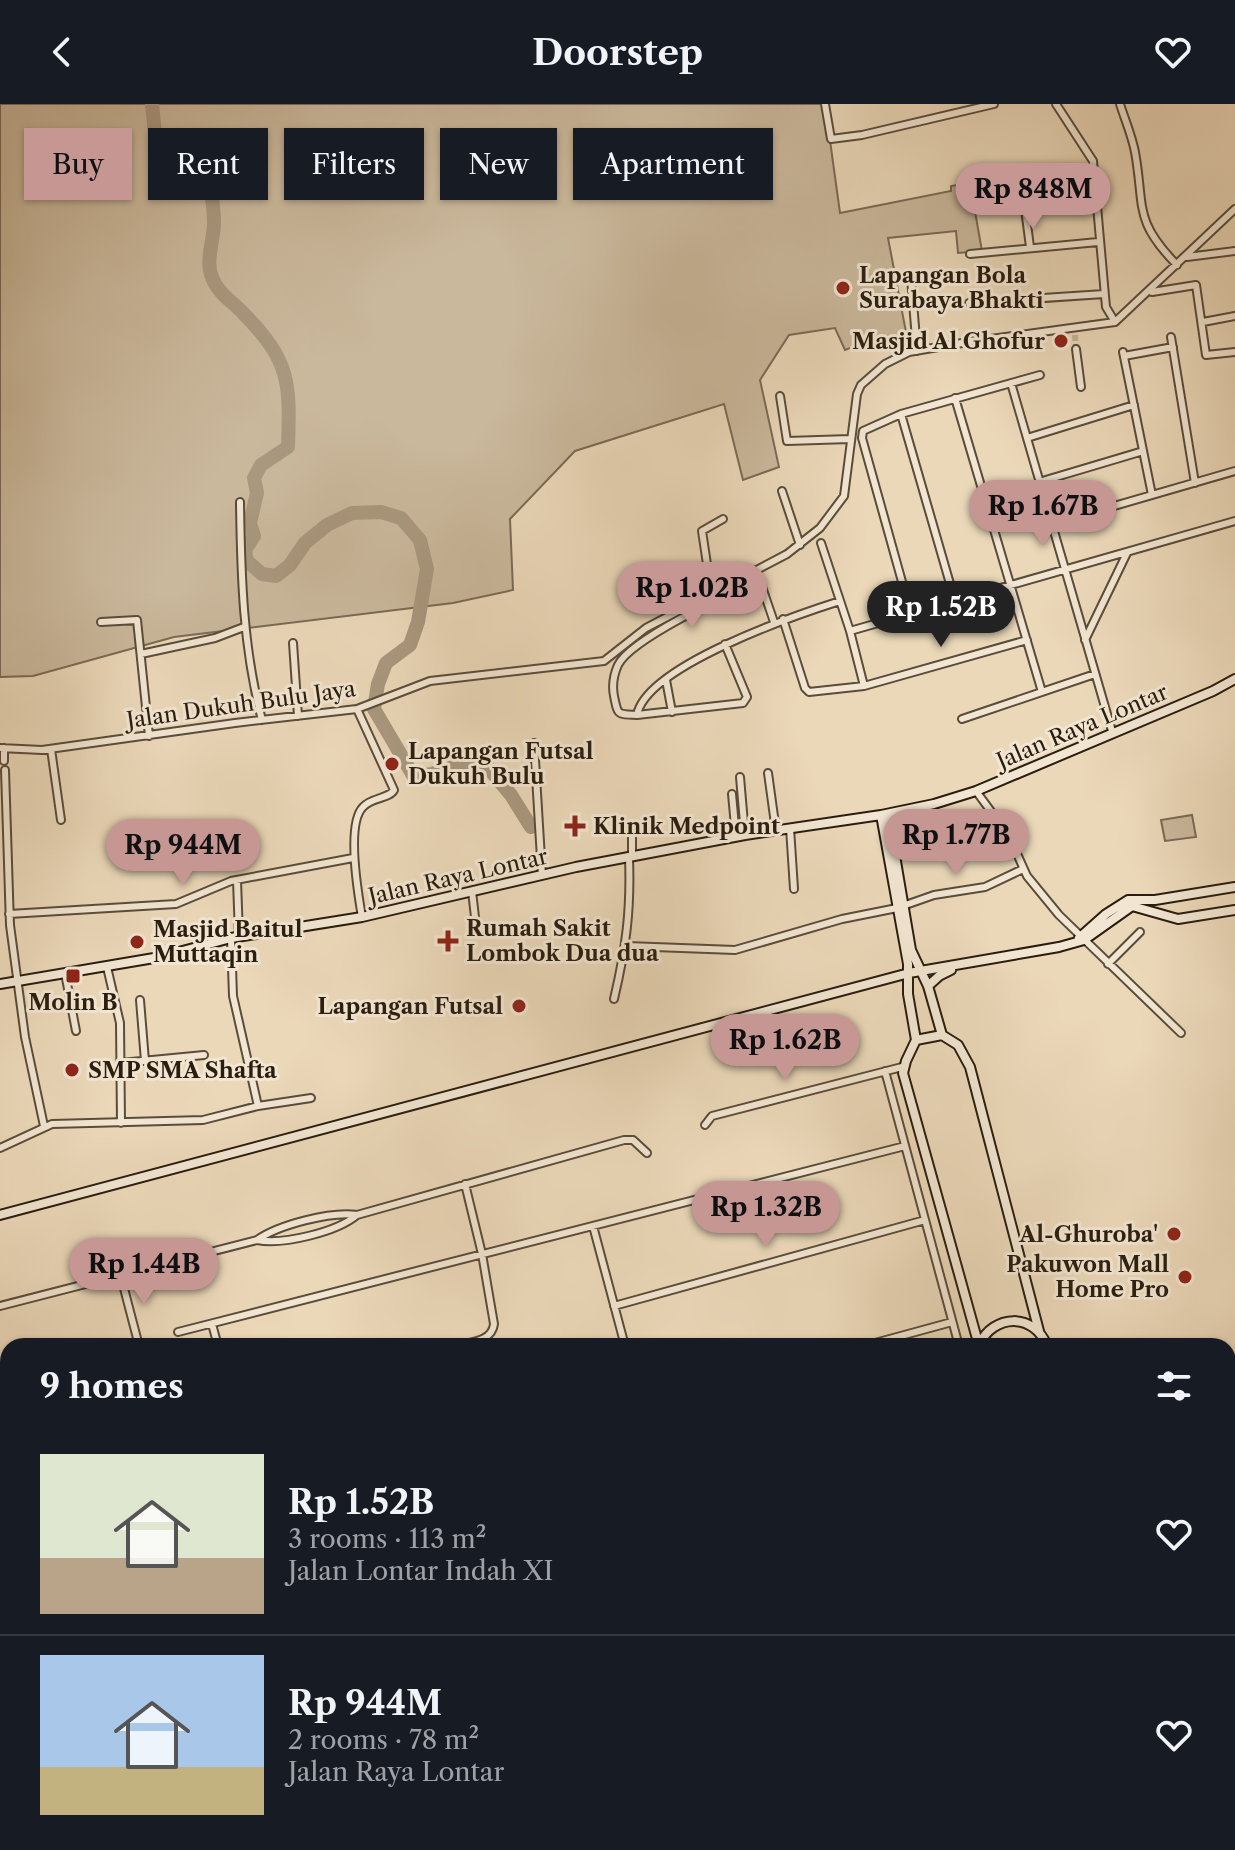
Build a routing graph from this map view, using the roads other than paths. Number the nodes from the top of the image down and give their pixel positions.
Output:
1 (825, 104) edge
2 (994, 104) edge
3 (1056, 104) edge
4 (1120, 104) edge
5 (1021, 178) dead end
6 (1235, 209) edge
7 (1098, 242) junction
8 (1030, 247) junction
9 (1235, 251) edge
10 (970, 254) dead end
11 (1185, 258) junction
12 (1177, 265) junction
13 (911, 278) dead end
14 (1149, 293) junction
15 (1104, 294) junction
16 (969, 303) dead end
17 (1235, 316) edge
18 (1115, 322) junction
19 (1203, 322) junction
20 (1171, 337) dead end
21 (1173, 347) junction
22 (1076, 349) tunnel mouth
23 (917, 351) junction
24 (1235, 352) edge
25 (1040, 375) dead end
26 (1011, 383) junction
27 (1081, 387) dead end
28 (780, 396) dead end
29 (955, 398) junction
30 (1134, 405) junction
31 (901, 414) junction
32 (1027, 438) junction
33 (850, 439) junction
34 (1143, 451) junction
35 (1235, 471) edge
36 (1039, 482) junction
37 (1195, 483) junction
38 (782, 491) dead end
39 (1152, 495) junction
40 (240, 502) dead end
41 (723, 519) dead end
42 (1235, 521) edge
43 (1052, 524) junction
44 (821, 543) dead end
45 (800, 545) junction
46 (1127, 553) junction
47 (1065, 570) junction
48 (1011, 585) junction
49 (714, 592) junction
50 (840, 601) junction
51 (955, 601) junction
52 (911, 614) junction
53 (783, 619) junction
54 (101, 622) dead end
55 (774, 622) junction
56 (244, 627) junction
57 (850, 631) junction
58 (1027, 640) junction
59 (1085, 640) junction
60 (293, 643) dead end
61 (725, 644) junction
62 (141, 654) junction
63 (1095, 674) junction
64 (1235, 679) edge
65 (666, 680) junction
66 (864, 686) junction
67 (1042, 692) junction
68 (357, 709) junction
69 (672, 712) junction
70 (637, 715) junction
71 (298, 716) junction
72 (962, 719) dead end
73 (262, 720) junction
74 (1112, 731) junction
75 (149, 736) junction
76 (534, 743) dead end
77 (2, 748) edge
78 (51, 749) junction
79 (4, 761) dead end
80 (5, 770) dead end
81 (768, 773) dead end
82 (740, 777) dead end
83 (976, 791) junction
84 (732, 794) dead end
85 (885, 814) junction
86 (61, 820) dead end
87 (776, 828) junction
88 (790, 828) junction
89 (645, 829) dead end
90 (740, 836) junction
91 (631, 857) junction
92 (353, 858) junction
93 (1023, 869) junction
94 (542, 875) junction
95 (237, 880) junction
96 (1235, 887) edge
97 (794, 889) dead end
98 (472, 891) junction
99 (900, 907) junction
100 (1235, 910) edge
101 (9, 914) junction
102 (362, 917) junction
103 (10, 925) junction
104 (0, 926) edge
105 (476, 926) dead end
106 (1140, 932) dead end
107 (235, 937) junction
108 (1080, 939) junction
109 (627, 946) junction
110 (1108, 964) junction
111 (958, 966) junction
112 (107, 967) junction
113 (921, 971) junction
114 (65, 973) junction
115 (909, 973) junction
116 (17, 981) junction
117 (0, 984) edge
118 (928, 986) junction
119 (614, 999) dead end
120 (140, 1000) dead end
121 (76, 1031) dead end
122 (1181, 1033) dead end
123 (942, 1035) junction
124 (916, 1040) junction
125 (204, 1055) dead end
126 (145, 1061) junction
127 (121, 1063) junction
128 (885, 1071) junction
129 (903, 1073) junction
130 (311, 1098) dead end
131 (258, 1106) junction
132 (121, 1123) junction
133 (705, 1125) dead end
134 (44, 1126) junction
135 (905, 1146) junction
136 (0, 1148) edge
137 (647, 1153) dead end
138 (465, 1184) junction
139 (0, 1215) edge
140 (357, 1215) junction
141 (925, 1220) junction
142 (593, 1226) junction
143 (257, 1240) junction
144 (482, 1254) junction
145 (120, 1273) junction
146 (0, 1306) edge
147 (614, 1306) junction
148 (952, 1322) junction
149 (212, 1324) junction
150 (1039, 1331) junction
151 (178, 1332) dead end
152 (137, 1338) edge
153 (216, 1338) edge
154 (484, 1338) edge
155 (623, 1338) edge
156 (893, 1338) edge
157 (957, 1338) edge
158 (977, 1338) edge
159 (984, 1338) edge
160 (1043, 1338) edge

1 - 2 street
3 - 7 street
4 - 12 street
5 - 8 street
6 - 11 street
7 - 8 street
7 - 15 street
8 - 10 street
9 - 11 street
11 - 12 street
12 - 14 street
13 - 23 street
14 - 18 street
14 - 19 street
15 - 16 street
15 - 18 street
17 - 19 street
18 - 23 street, Jalan Dukuh Bulu Jaya
19 - 24 street
20 - 21 street
21 - 30 street
21 - 37 street
22 - 27 street
23 - 33 street, Jalan Dukuh Bulu Jaya
25 - 26 street
26 - 29 street
26 - 32 street
28 - 33 street
29 - 31 street
29 - 48 street
30 - 32 street
30 - 34 street
31 - 51 street
31 - 52 street
32 - 36 street
33 - 45 street, Jalan Dukuh Bulu Jaya
34 - 36 street
34 - 39 street
35 - 37 street
36 - 43 street
37 - 39 street
38 - 45 street
39 - 43 street
40 - 56 street
41 - 49 street
42 - 46 street
43 - 47 street
44 - 50 street
45 - 49 street, Jalan Dukuh Bulu Jaya
46 - 47 street
46 - 59 street
47 - 48 street
47 - 59 street
48 - 51 street
48 - 58 street
49 - 68 street, Jalan Dukuh Bulu Jaya
50 - 53 street
50 - 57 street
51 - 52 street
52 - 57 street
53 - 55 street
53 - 66 street
54 - 62 street
55 - 61 street
55 - 70 street
56 - 62 street
56 - 73 street
57 - 66 street
58 - 66 street
58 - 67 street
59 - 63 street
60 - 71 street
61 - 65 street
61 - 69 street
62 - 75 street
63 - 67 street
63 - 74 street
64 - 74 street, Jalan Raya Lontar
65 - 69 street
65 - 70 street
67 - 72 street
68 - 71 street, Jalan Dukuh Bulu Jaya
68 - 92 street
69 - 70 street
71 - 73 street, Jalan Dukuh Bulu Jaya
73 - 75 street, Jalan Dukuh Bulu Jaya
74 - 83 street, Jalan Raya Lontar
75 - 78 street, Jalan Dukuh Bulu Jaya
76 - 94 street
77 - 78 street, Jalan Dukuh Bulu Jaya
77 - 79 street
78 - 86 street
80 - 101 street
81 - 87 street
82 - 90 street
83 - 85 street, Jalan Raya Lontar
83 - 93 street
84 - 90 street
85 - 88 street, Jalan Raya Lontar
85 - 99 street
87 - 88 street, Jalan Raya Lontar
87 - 90 street, Jalan Raya Lontar
88 - 97 street
89 - 91 street
90 - 91 street, Jalan Raya Lontar
91 - 94 street, Jalan Raya Lontar
91 - 109 street
92 - 95 street
92 - 102 street
93 - 99 street
93 - 108 street
94 - 98 street, Jalan Raya Lontar
95 - 101 street
95 - 107 street
96 - 108 street
98 - 102 street, Jalan Raya Lontar
98 - 105 street
99 - 109 street
99 - 113 street
99 - 115 street
100 - 108 street
101 - 103 street
102 - 107 street, Jalan Raya Lontar
103 - 104 street
103 - 116 street
106 - 110 street
107 - 112 street, Jalan Raya Lontar
107 - 131 street
108 - 110 street
108 - 111 street
109 - 119 street
110 - 122 street
111 - 113 street
111 - 118 street
112 - 114 street, Jalan Raya Lontar
112 - 127 street
113 - 115 street
113 - 118 street
114 - 116 street, Jalan Raya Lontar
114 - 121 street
115 - 124 street
115 - 139 street
116 - 117 street, Jalan Raya Lontar
116 - 134 street
118 - 123 street
120 - 126 street
123 - 124 street
123 - 150 street
124 - 129 street
125 - 126 street
126 - 127 street
127 - 132 street
128 - 129 street
128 - 133 street
128 - 135 street
129 - 158 street
130 - 131 street
131 - 132 street
132 - 134 street
134 - 136 street
135 - 141 street
135 - 142 street
137 - 138 street
138 - 140 street
138 - 144 street
140 - 143 street
140 - 143 street
141 - 147 street
141 - 148 street
142 - 144 street
142 - 147 street
143 - 145 street
144 - 149 street
144 - 154 street
145 - 146 street
145 - 152 street
147 - 155 street
148 - 156 street
148 - 157 street
149 - 151 street
149 - 153 street
150 - 159 street
150 - 160 street

